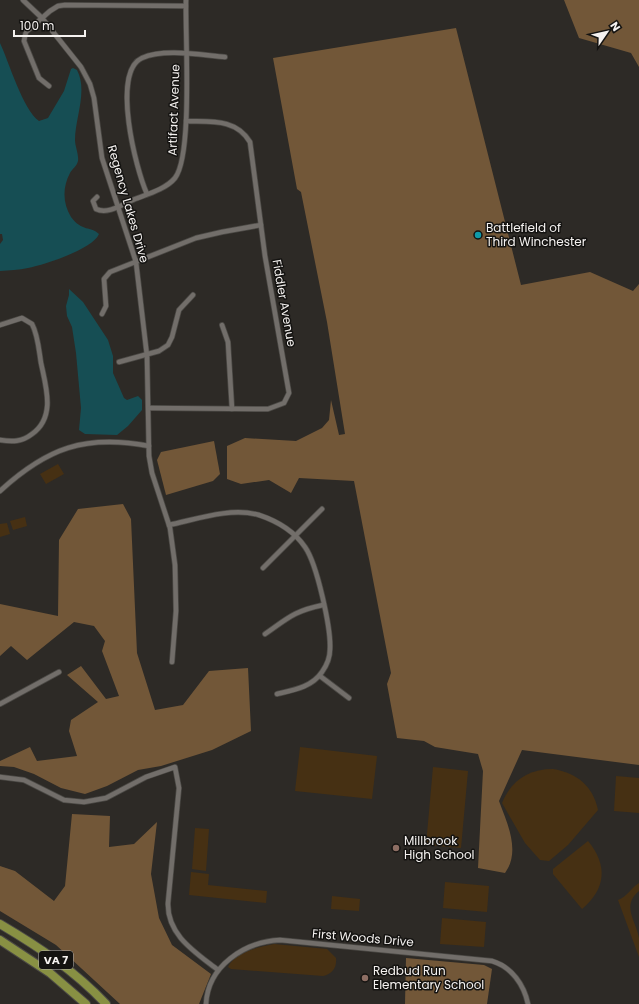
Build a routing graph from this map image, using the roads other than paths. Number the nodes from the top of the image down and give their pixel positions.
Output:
1 (23, 0) edge
2 (186, 0) edge
3 (186, 6) junction
4 (42, 18) junction
5 (186, 54) junction
6 (225, 57) dead end
7 (50, 86) dead end
8 (186, 121) junction
9 (147, 194) junction
10 (97, 196) dead end
11 (118, 207) junction
12 (261, 225) junction
13 (136, 262) junction
14 (193, 295) dead end
15 (102, 314) dead end
16 (0, 325) edge
17 (222, 325) dead end
18 (147, 356) junction
19 (119, 362) dead end
20 (150, 408) junction
21 (232, 409) junction
22 (0, 440) edge
23 (149, 446) junction
24 (0, 491) edge
25 (322, 509) dead end
26 (169, 525) junction
27 (295, 536) junction
28 (263, 568) dead end
29 (323, 605) junction
30 (265, 634) dead end
31 (172, 662) dead end
32 (59, 672) dead end
33 (320, 676) junction
34 (277, 694) dead end
35 (349, 698) dead end
36 (0, 704) edge
37 (0, 777) edge
38 (0, 924) edge
39 (0, 940) edge
40 (218, 970) junction
41 (86, 1004) edge
42 (106, 1004) edge
43 (206, 1004) edge
44 (528, 1004) edge

1 - 4 street, Regency Lakes Drive
2 - 3 street, Artifact Avenue
3 - 4 street
3 - 5 street, Artifact Avenue
4 - 7 street
4 - 11 street, Regency Lakes Drive
5 - 6 street
5 - 8 street, Artifact Avenue
5 - 9 street
8 - 9 street, Artifact Avenue
8 - 12 street, Fiddler Avenue
9 - 11 street, Artifact Avenue
10 - 11 street, Artifact Avenue
11 - 13 street, Regency Lakes Drive
12 - 13 street
12 - 21 street, Fiddler Avenue
13 - 15 street
13 - 18 street, Regency Lakes Drive
14 - 18 street
16 - 22 street
17 - 21 street
18 - 19 street
18 - 20 street, Regency Lakes Drive
20 - 21 street, Fiddler Avenue
20 - 23 street, Regency Lakes Drive
23 - 24 street
23 - 26 street, Regency Lakes Drive
25 - 27 street
26 - 27 street
26 - 31 street, Regency Lakes Drive
27 - 28 street
27 - 29 street
29 - 30 street
29 - 33 street
32 - 36 street
33 - 34 street
33 - 35 street
37 - 40 street
38 - 42 highway, VA 7
39 - 41 highway, VA 7
40 - 43 street, First Woods Drive
40 - 44 street, First Woods Drive

